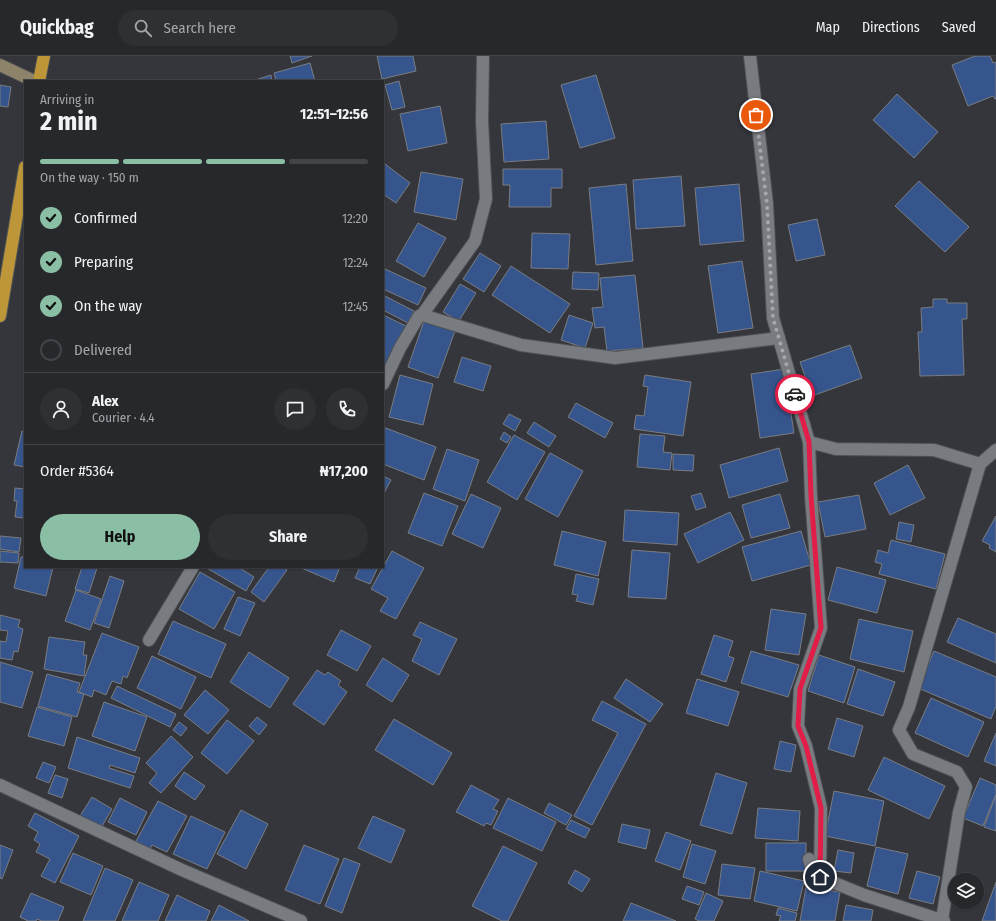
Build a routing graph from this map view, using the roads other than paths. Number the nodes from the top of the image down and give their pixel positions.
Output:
1 (44, 56) edge
2 (483, 56) edge
3 (750, 56) edge
4 (0, 65) edge
5 (32, 80) edge
6 (40, 80) edge
7 (24, 173) edge
8 (0, 316) edge
9 (422, 316) junction
10 (779, 338) junction
11 (384, 382) edge
12 (809, 442) junction
13 (996, 450) edge
14 (980, 464) junction
15 (192, 568) edge
16 (149, 640) dead end
17 (0, 784) edge
18 (809, 860) dead end
19 (820, 877) junction
20 (943, 920) edge
21 (301, 921) edge

1 - 6 highway
2 - 9 street
3 - 10 street
4 - 5 street
7 - 8 highway
9 - 10 street
9 - 11 street
10 - 12 street
12 - 14 street
12 - 19 street
13 - 14 street
14 - 20 street
15 - 16 street
17 - 21 street
18 - 19 street
19 - 20 street

